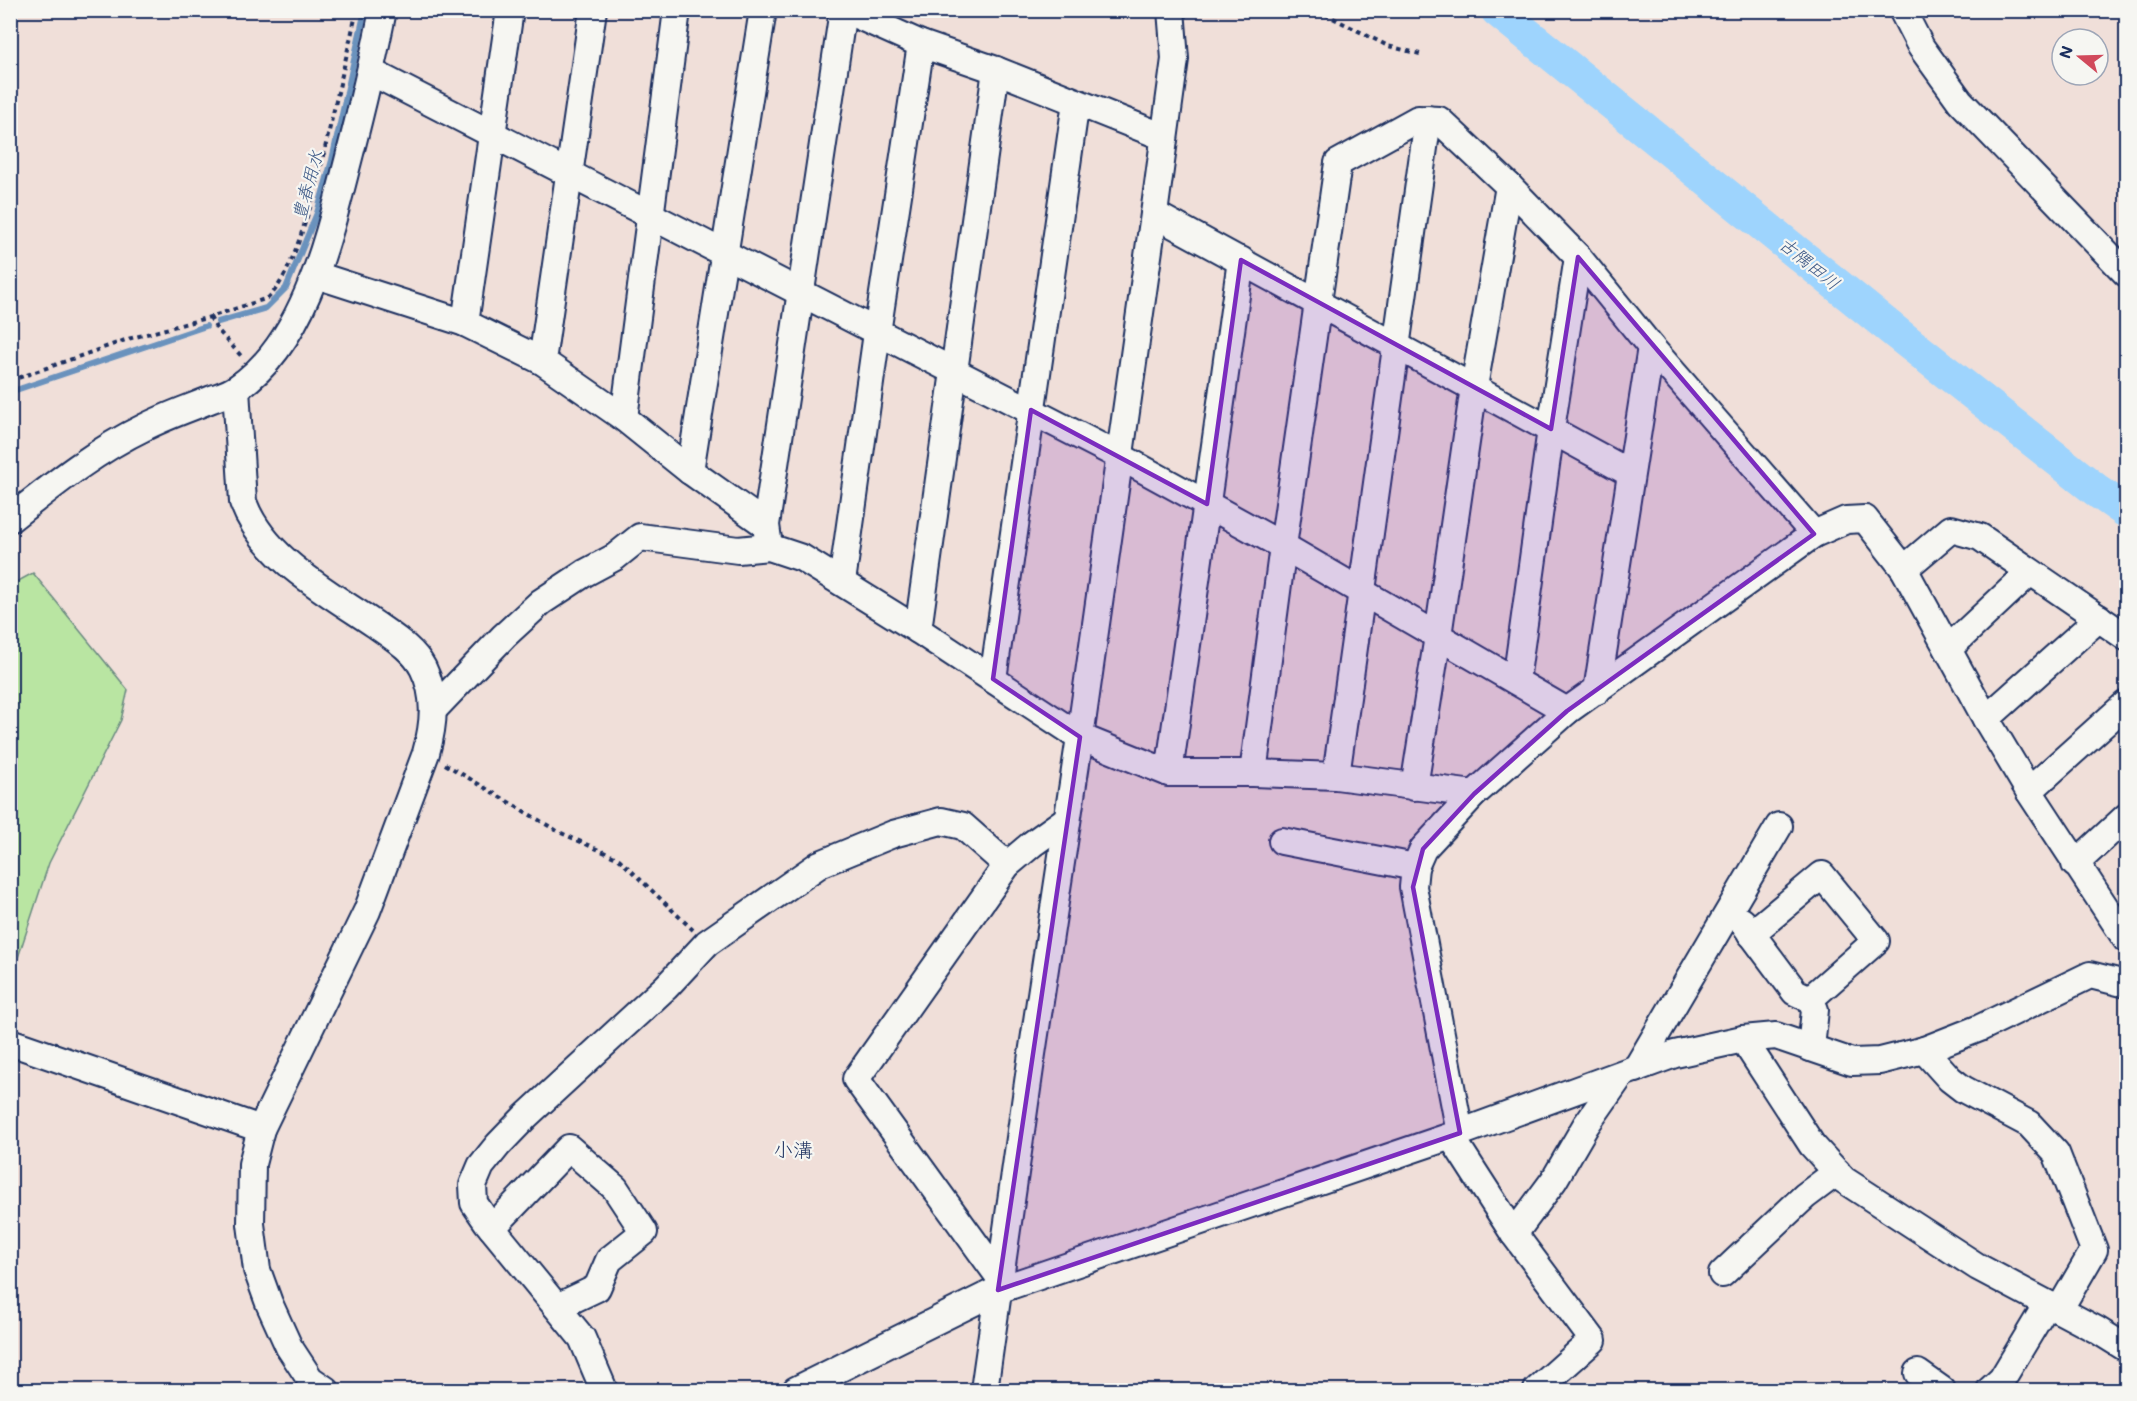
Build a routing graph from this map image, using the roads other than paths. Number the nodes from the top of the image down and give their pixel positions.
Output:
1 (382, 10) edge
2 (510, 10) edge
3 (593, 10) edge
4 (677, 10) edge
5 (763, 10) edge
6 (844, 10) edge
7 (1172, 10) edge
8 (1902, 10) edge
9 (921, 44) junction
10 (996, 70) junction
11 (371, 72) junction
12 (1076, 102) junction
13 (1428, 119) junction
14 (493, 135) junction
15 (1164, 137) junction
16 (570, 174) junction
17 (1509, 186) junction
18 (1154, 214) junction
19 (651, 215) junction
20 (725, 254) junction
21 (1578, 257) junction
22 (1241, 260) junction
23 (2127, 273) edge
24 (316, 275) junction
25 (801, 293) junction
26 (1318, 302) junction
27 (465, 323) junction
28 (877, 333) junction
29 (1395, 344) junction
30 (1651, 347) junction
31 (542, 361) junction
32 (954, 372) junction
33 (1474, 387) junction
34 (236, 389) junction
35 (1031, 411) junction
36 (624, 418) junction
37 (1551, 429) junction
38 (1119, 456) junction
39 (690, 471) junction
40 (1630, 473) junction
41 (1207, 504) junction
42 (10, 519) edge
43 (1814, 534) junction
44 (767, 536) junction
45 (1283, 546) junction
46 (1904, 569) junction
47 (2030, 572) junction
48 (842, 582) junction
49 (1361, 592) junction
50 (2099, 618) junction
51 (918, 630) junction
52 (1438, 636) junction
53 (2127, 637) edge
54 (1947, 649) junction
55 (993, 679) junction
56 (1516, 681) junction
57 (1597, 691) junction
58 (2127, 704) edge
59 (434, 709) junction
60 (1567, 711) junction
61 (1986, 719) junction
62 (1080, 737) junction
63 (1169, 773) junction
64 (1253, 773) junction
65 (1336, 776) junction
66 (1414, 787) junction
67 (2029, 791) junction
68 (1474, 794) junction
69 (2127, 817) edge
70 (1067, 819) junction
71 (1779, 826) dead end
72 (1282, 841) dead end
73 (2075, 864) junction
74 (1007, 865) junction
75 (1414, 867) junction
76 (1731, 906) junction
77 (1751, 934) junction
78 (2125, 934) edge
79 (2127, 984) edge
80 (1810, 999) junction
81 (1743, 1039) junction
82 (10, 1042) edge
83 (1811, 1048) junction
84 (1924, 1050) junction
85 (1628, 1071) junction
86 (261, 1129) junction
87 (1457, 1134) junction
88 (1837, 1172) junction
89 (492, 1228) junction
90 (1514, 1234) junction
91 (1722, 1274) dead end
92 (999, 1284) junction
93 (557, 1307) junction
94 (2053, 1307) junction
95 (2127, 1348) edge
96 (1918, 1373) dead end
97 (326, 1390) edge
98 (604, 1390) edge
99 (796, 1390) edge
100 (984, 1390) edge
101 (1537, 1390) edge
102 (1942, 1390) edge
103 (1990, 1390) edge

1 - 11 street
2 - 14 street
3 - 16 street
4 - 19 street
5 - 20 street
6 - 9 street
6 - 25 street
7 - 15 street
8 - 23 street
9 - 10 street
9 - 28 street
10 - 12 street
10 - 32 street
11 - 14 street
11 - 24 street
12 - 15 street
12 - 35 street
13 - 17 street
13 - 26 street
13 - 29 street
14 - 16 street
14 - 27 street
15 - 18 street
16 - 19 street
16 - 31 street
17 - 21 street
17 - 33 street
18 - 22 street
18 - 38 street
19 - 20 street
19 - 36 street
20 - 25 street
20 - 39 street
21 - 30 street
21 - 37 street
22 - 26 street
22 - 41 street
24 - 27 street
24 - 34 street
25 - 28 street
25 - 44 street
26 - 29 street
26 - 45 street
27 - 31 street
28 - 32 street
28 - 48 street
29 - 33 street
29 - 49 street
30 - 40 street
30 - 43 street
31 - 36 street
32 - 35 street
32 - 51 street
33 - 37 street
33 - 52 street
34 - 42 street
34 - 59 street
35 - 38 street
35 - 55 street
36 - 39 street
37 - 40 street
37 - 56 street
38 - 41 street
38 - 62 street
39 - 44 street
40 - 57 street
41 - 45 street
41 - 63 street
43 - 46 street
43 - 57 street
44 - 48 street
44 - 59 street
45 - 49 street
45 - 64 street
46 - 47 street
46 - 54 street
47 - 50 street
47 - 54 street
48 - 51 street
49 - 52 street
49 - 65 street
50 - 53 street
50 - 61 street
51 - 55 street
52 - 56 street
52 - 66 street
54 - 61 street
55 - 62 street
56 - 60 street
57 - 60 street
58 - 67 street
59 - 86 street
60 - 68 street
61 - 67 street
62 - 63 street
62 - 70 street
63 - 64 street
64 - 65 street
65 - 66 street
66 - 68 street
67 - 73 street
68 - 75 street
69 - 73 street
70 - 74 street
70 - 92 street
71 - 76 street
72 - 75 street
73 - 78 street
74 - 89 street
74 - 92 street
75 - 87 street
76 - 77 street
76 - 85 street
77 - 80 street
77 - 80 street
79 - 84 street
80 - 83 street
81 - 83 street
81 - 85 street
81 - 88 street
82 - 86 street
83 - 84 street
84 - 94 street
85 - 87 street
85 - 90 street
86 - 97 street
87 - 90 street
87 - 92 street
88 - 91 street
88 - 94 street
89 - 93 street
89 - 93 street
90 - 101 street
92 - 99 street
92 - 100 street
93 - 98 street
94 - 95 street
94 - 103 street
96 - 102 street

